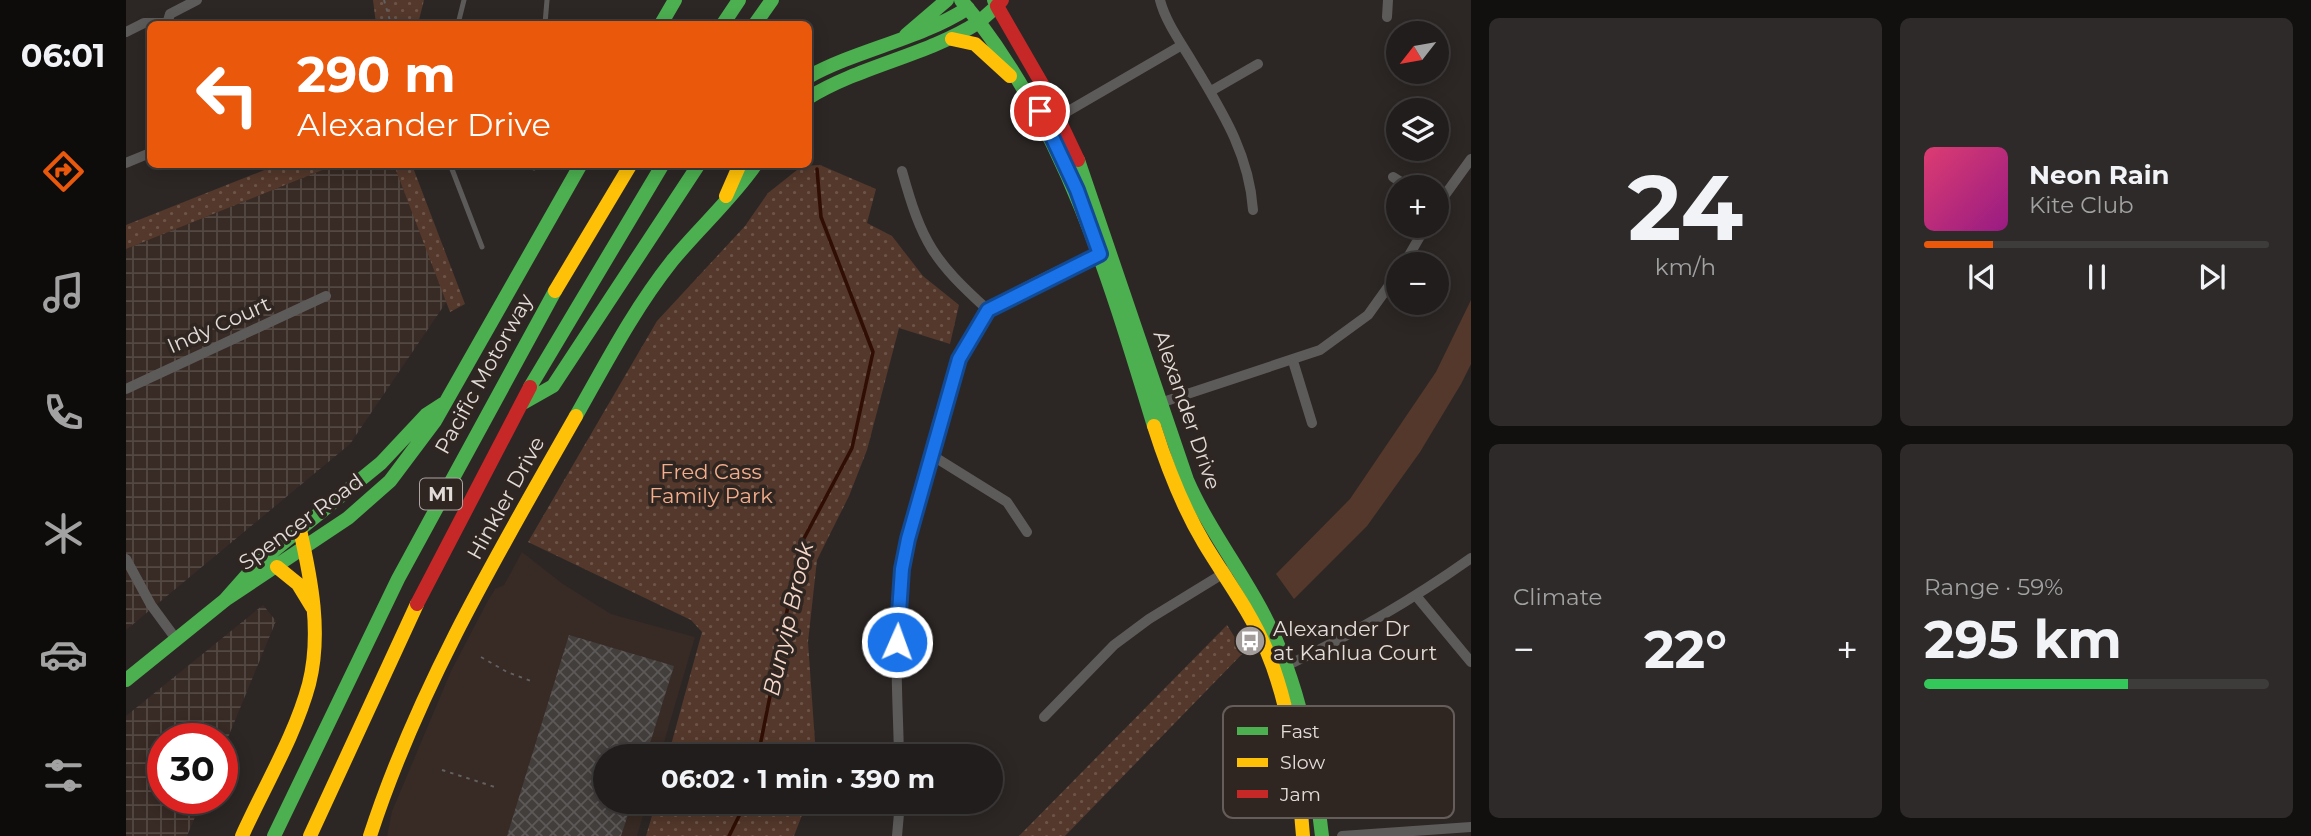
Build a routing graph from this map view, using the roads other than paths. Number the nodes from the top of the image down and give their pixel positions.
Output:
1 (197, 0) edge
2 (464, 0) edge
3 (547, 0) edge
4 (739, 0) edge
5 (772, 0) edge
6 (947, 0) edge
7 (1160, 0) edge
8 (1388, 0) edge
9 (674, 1) edge
10 (998, 2) edge
11 (968, 3) edge
12 (1387, 17) dead end
13 (168, 21) edge
14 (459, 21) edge
15 (545, 21) edge
16 (663, 21) edge
17 (725, 21) edge
18 (757, 21) edge
19 (979, 22) junction
20 (147, 23) edge
21 (126, 32) edge
22 (952, 39) junction
23 (897, 42) junction
24 (1182, 45) junction
25 (1258, 64) dead end
26 (812, 75) edge
27 (1210, 91) junction
28 (812, 96) edge
29 (1048, 117) junction
30 (147, 154) edge
31 (1471, 159) edge
32 (126, 163) edge
33 (452, 168) edge
34 (579, 168) edge
35 (629, 168) edge
36 (661, 168) edge
37 (696, 168) edge
38 (738, 168) edge
39 (753, 168) edge
40 (902, 171) dead end
41 (1449, 189) edge
42 (1253, 210) dead end
43 (717, 212) junction
44 (482, 247) dead end
45 (1105, 252) junction
46 (1386, 292) edge
47 (327, 296) dead end
48 (988, 310) junction
49 (1293, 361) junction
50 (126, 389) edge
51 (444, 403) junction
52 (520, 404) junction
53 (1155, 405) junction
54 (1311, 423) dead end
55 (933, 456) junction
56 (300, 530) junction
57 (1027, 532) dead end
58 (304, 548) junction
59 (1471, 558) edge
60 (126, 559) edge
61 (278, 566) junction
62 (1229, 570) junction
63 (1417, 597) junction
64 (225, 600) junction
65 (312, 607) junction
66 (176, 639) junction
67 (1471, 662) edge
68 (1288, 665) junction
69 (126, 680) edge
70 (1284, 706) edge
71 (1300, 706) edge
72 (1044, 717) dead end
73 (899, 744) edge
74 (899, 814) edge
75 (1301, 818) edge
76 (1320, 818) edge
77 (1465, 830) edge
78 (372, 833) edge
79 (242, 836) edge
80 (274, 836) edge
81 (310, 836) edge
82 (897, 836) edge
83 (1303, 836) edge
84 (1322, 836) edge
85 (1342, 836) edge

1 - 13 street
2 - 14 lane
3 - 15 lane
4 - 17 main road
5 - 18 main road
6 - 23 main road
7 - 24 street
8 - 12 street
9 - 16 main road
10 - 19 main road
10 - 29 main road, Alexander Drive
11 - 19 main road, Alexander Drive
11 - 23 main road
19 - 22 main road
19 - 29 main road, Alexander Drive
20 - 21 street
22 - 28 main road
22 - 29 main road
23 - 26 main road
24 - 27 street
24 - 29 street
25 - 27 street
27 - 42 street
29 - 45 main road, Alexander Drive
30 - 32 street
31 - 41 street
33 - 44 lane
34 - 51 main road, Spencer Road
35 - 80 main road, Pacific Motorway / M1
36 - 52 main road, M1
37 - 52 main road
38 - 43 main road, Hinkler Drive
39 - 43 main road, Hinkler Drive
40 - 48 street
43 - 78 main road, Hinkler Drive
45 - 48 street
45 - 53 main road, Alexander Drive
46 - 49 street
47 - 50 street, Indy Court
48 - 55 street
49 - 53 street
49 - 54 street
51 - 56 main road, Spencer Road
51 - 58 main road, Spencer Road
52 - 81 main road, M1
53 - 62 main road, Alexander Drive
55 - 57 street
55 - 73 street
56 - 58 main road
56 - 64 main road, Spencer Road
58 - 61 main road, Spencer Road
58 - 65 main road
59 - 63 street
60 - 66 street
61 - 64 main road, Spencer Road
61 - 65 main road
62 - 68 main road, Alexander Drive
62 - 70 main road, Alexander Drive
62 - 72 street
63 - 67 street
63 - 68 street
64 - 66 main road, Spencer Road
65 - 79 main road
66 - 69 main road, Spencer Road
68 - 71 main road, Alexander Drive
74 - 82 street
75 - 83 main road, Alexander Drive
76 - 84 main road, Alexander Drive
77 - 85 street

